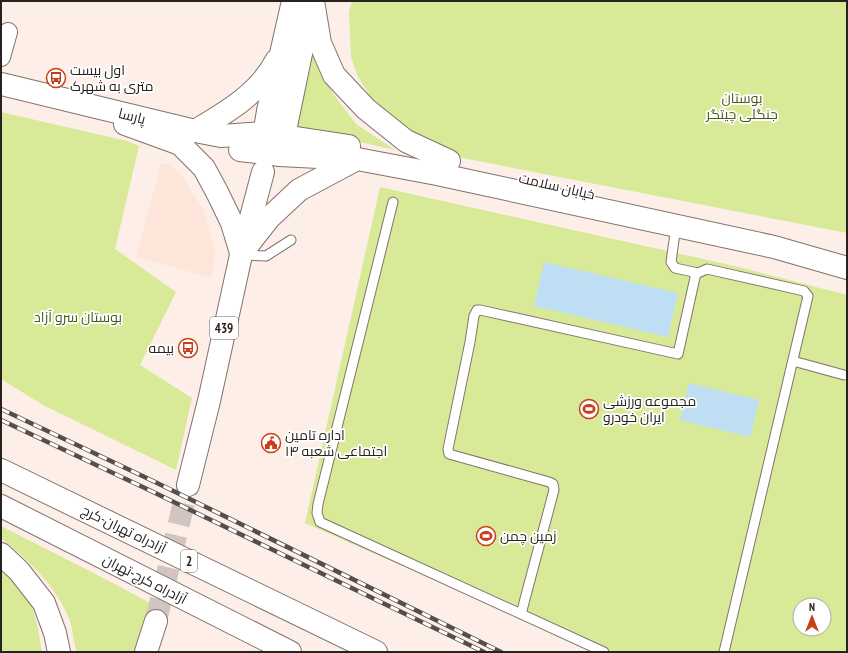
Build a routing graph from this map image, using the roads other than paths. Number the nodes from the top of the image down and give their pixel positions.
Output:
1 (293, 1) edge
2 (313, 1) edge
3 (8, 32) dead end
4 (282, 50) junction
5 (1, 57) edge
6 (1, 84) edge
7 (1, 95) edge
8 (125, 124) junction
9 (194, 131) junction
10 (265, 150) junction
11 (358, 159) junction
12 (449, 161) junction
13 (393, 202) dead end
14 (676, 226) junction
15 (291, 240) dead end
16 (847, 253) edge
17 (241, 255) junction
18 (847, 268) edge
19 (696, 273) junction
20 (793, 361) junction
21 (844, 375) dead end
22 (1, 470) edge
23 (188, 485) tunnel mouth
24 (1, 506) edge
25 (1, 554) edge
26 (521, 614) junction
27 (156, 621) tunnel mouth
28 (58, 652) edge
29 (146, 652) edge
30 (290, 652) edge
31 (376, 652) edge
32 (604, 652) edge
33 (724, 652) edge

1 - 4 main road
2 - 10 main road
2 - 12 main road
3 - 5 street
4 - 9 main road
4 - 10 main road
6 - 9 main road, پارسا
7 - 8 main road, پارسا
8 - 10 main road, پارسا
8 - 17 main road
9 - 10 main road, پارسا
10 - 11 main road, خیابان سلامت
10 - 12 main road, خیابان سلامت
10 - 17 main road, 439
11 - 14 main road, خیابان سلامت
11 - 17 main road
12 - 16 main road, خیابان سلامت
13 - 26 lane
14 - 18 main road, خیابان سلامت
14 - 19 lane
15 - 17 lane
17 - 23 main road, 439
19 - 20 lane
19 - 26 lane
20 - 21 lane
20 - 33 lane
22 - 31 main road, آزادراه تهران-کرج / 2
24 - 30 main road, آزادراه کرج-تهران
25 - 28 main road
26 - 32 lane
27 - 29 main road

